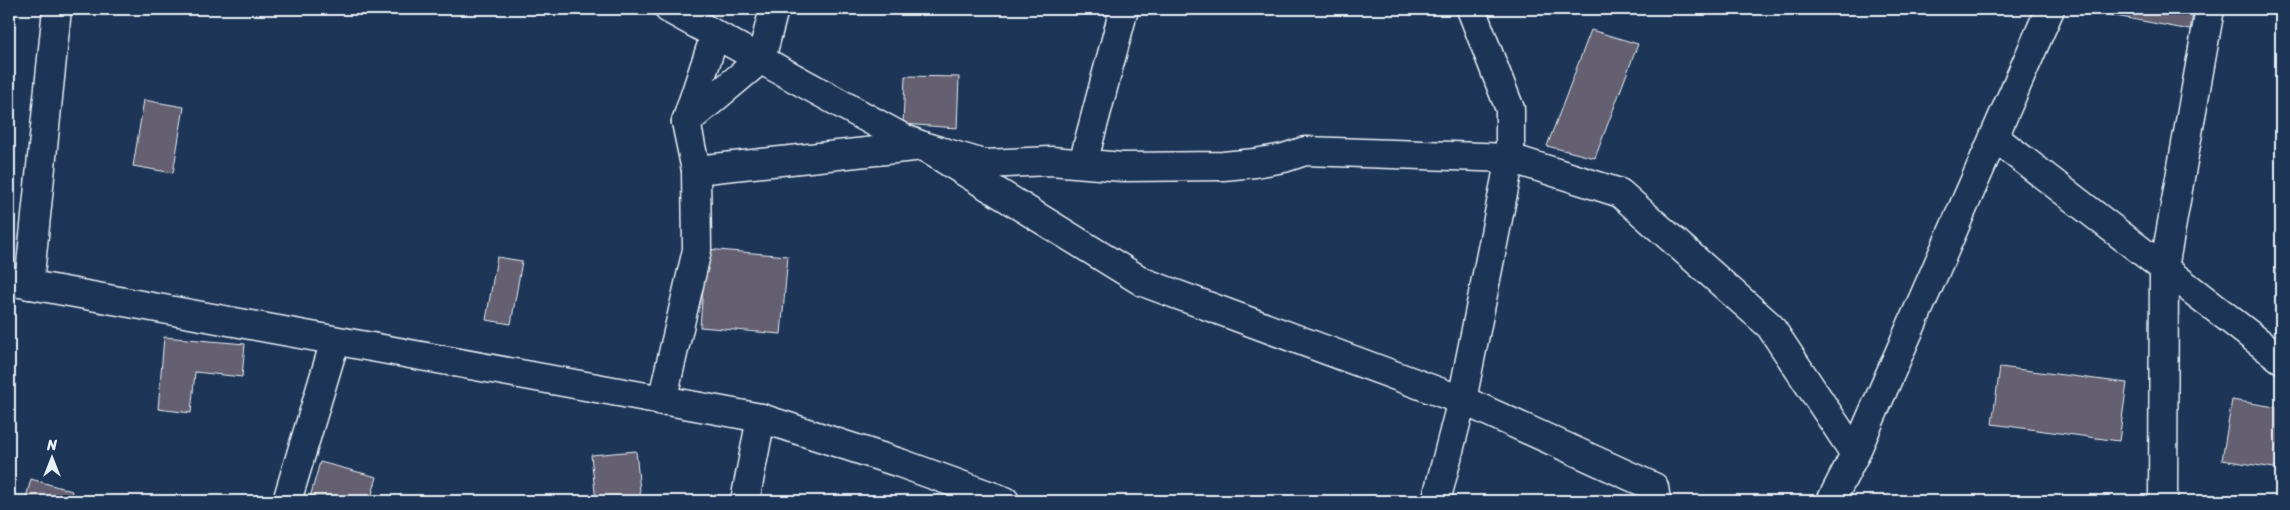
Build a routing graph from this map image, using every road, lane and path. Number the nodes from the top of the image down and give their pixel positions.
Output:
1 (57, 9) edge
2 (669, 9) edge
3 (774, 9) edge
4 (1124, 9) edge
5 (1471, 9) edge
6 (2050, 9) edge
7 (2210, 9) edge
8 (715, 34) junction
9 (760, 60) junction
10 (686, 122) junction
11 (1994, 137) junction
12 (923, 146) junction
13 (1510, 158) junction
14 (1083, 163) junction
15 (696, 170) junction
16 (2164, 268) junction
17 (19, 283) edge
18 (336, 341) junction
19 (2281, 359) edge
20 (1462, 400) junction
21 (662, 401) junction
22 (760, 418) junction
23 (1855, 454) junction
24 (287, 501) edge
25 (745, 501) edge
26 (1004, 501) edge
27 (1436, 501) edge
28 (1656, 501) edge
29 (1831, 501) edge
30 (2163, 501) edge

1 - 17 street
2 - 8 street
3 - 9 street
4 - 14 street
5 - 13 street
6 - 11 street
7 - 16 street
8 - 9 street
8 - 10 street
9 - 10 street
9 - 12 street
10 - 15 street
11 - 16 street
11 - 23 street
12 - 14 street
12 - 15 street
12 - 20 street
13 - 14 street
13 - 20 street
13 - 23 street
15 - 21 street
16 - 19 street
16 - 30 street
17 - 18 street
18 - 21 street
18 - 24 street
20 - 27 street
20 - 28 street
21 - 22 street
22 - 25 street
22 - 26 street
23 - 29 street

